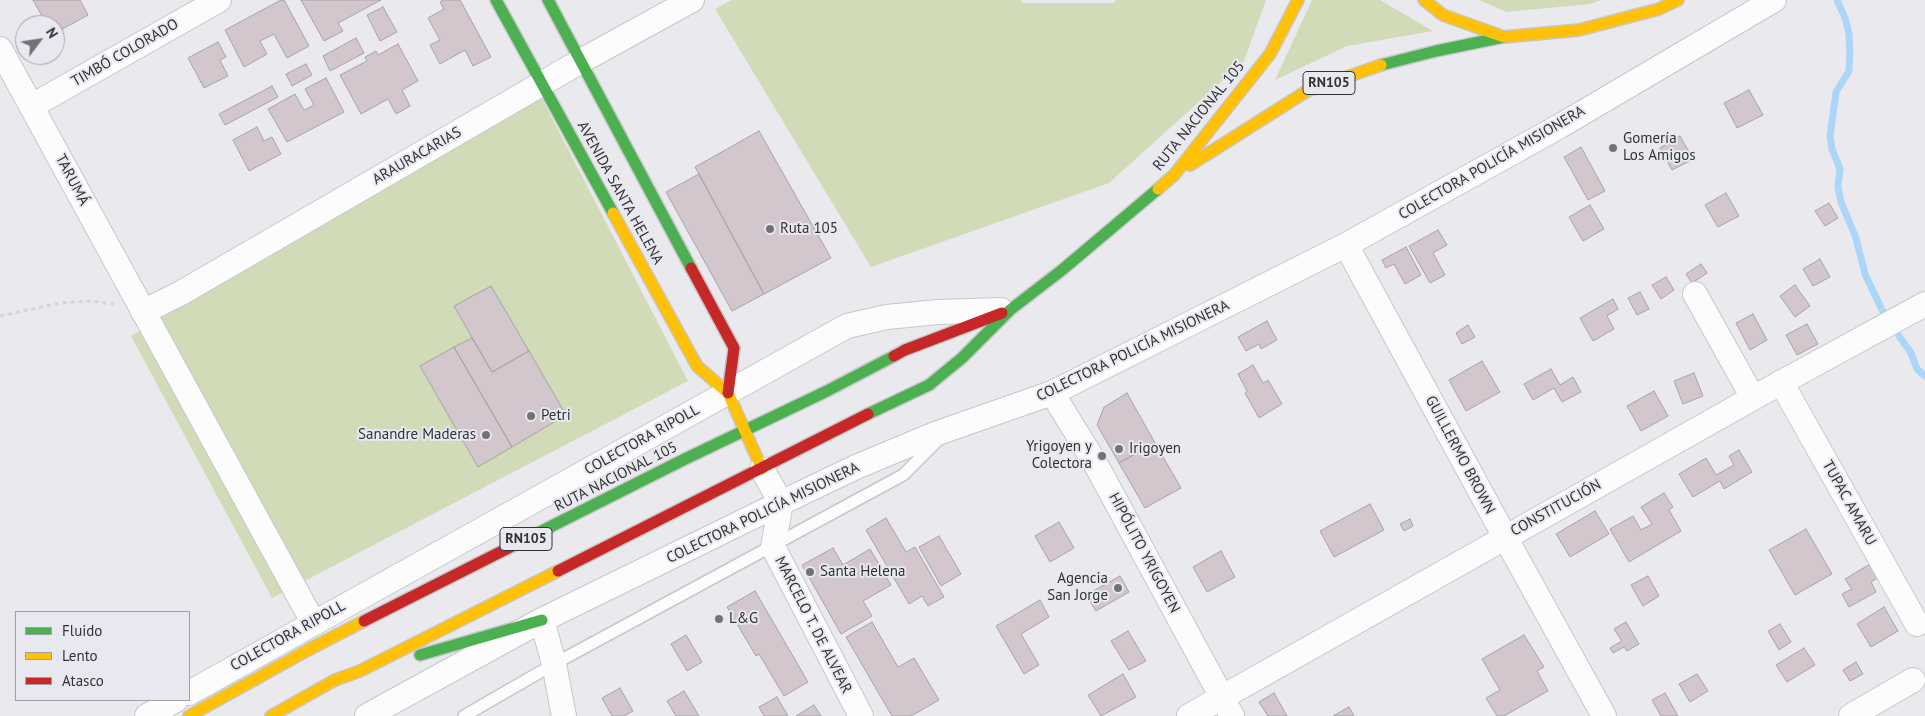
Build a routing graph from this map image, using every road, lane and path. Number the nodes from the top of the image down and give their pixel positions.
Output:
1 (219, 0) edge
2 (496, 0) edge
3 (548, 0) edge
4 (692, 0) edge
5 (1298, 0) edge
6 (1424, 0) edge
7 (1678, 0) edge
8 (1774, 0) edge
9 (1504, 37) junction
10 (0, 49) edge
11 (581, 61) junction
12 (542, 83) junction
13 (32, 106) junction
14 (1174, 175) junction
15 (1346, 245) junction
16 (1695, 294) dead end
17 (1925, 304) edge
18 (1010, 310) junction
19 (143, 312) junction
20 (0, 316) edge
21 (1781, 382) junction
22 (728, 393) junction
23 (1052, 393) junction
24 (1753, 398) junction
25 (950, 429) junction
26 (745, 431) junction
27 (762, 469) junction
28 (781, 503) junction
29 (1505, 537) junction
30 (773, 546) junction
31 (542, 620) junction
32 (313, 622) junction
33 (1917, 624) dead end
34 (554, 664) junction
35 (360, 671) junction
36 (1913, 680) dead end
37 (190, 691) edge
38 (174, 701) edge
39 (1227, 707) edge
40 (148, 716) edge
41 (190, 716) edge
42 (271, 716) edge
43 (367, 716) edge
44 (464, 716) edge
45 (564, 716) edge
46 (861, 716) edge
47 (1189, 716) edge
48 (1604, 716) edge
49 (1851, 716) edge

1 - 13 street, TIMBÓ COLORADO
2 - 12 main road, AVENIDA SANTA HELENA
3 - 11 main road, AVENIDA SANTA HELENA
4 - 11 street, ARAURACARIAS
5 - 14 main road, RUTA NACIONAL 105 / RN105
6 - 9 main road, RN105
7 - 9 main road, RN105
8 - 15 street, COLECTORA POLICÍA MISIONERA
9 - 14 main road, RN105
10 - 13 street, TARUMÁ
11 - 12 street, ARAURACARIAS
11 - 22 main road, AVENIDA SANTA HELENA
12 - 19 street, ARAURACARIAS
12 - 22 main road, AVENIDA SANTA HELENA
13 - 19 street, TARUMÁ
14 - 18 main road, RUTA NACIONAL 105 / RN105
15 - 23 street, COLECTORA POLICÍA MISIONERA
15 - 29 street, GUILLERMO BROWN
16 - 24 street
17 - 21 street, CONSTITUCIÓN
18 - 22 street, COLECTORA RIPOLL
18 - 26 main road, RUTA NACIONAL 105 / RN105
18 - 27 main road, RUTA NACIONAL 105 / RN105
19 - 20 path
19 - 32 street, TARUMÁ
21 - 24 street, CONSTITUCIÓN
21 - 33 street, TUPAC AMARU
22 - 26 main road, AVENIDA SANTA HELENA
22 - 32 street, COLECTORA RIPOLL
23 - 25 street, COLECTORA POLICÍA MISIONERA
23 - 39 street, HIPÓLITO YRIGOYEN
24 - 29 street, CONSTITUCIÓN
25 - 28 street, COLECTORA POLICÍA MISIONERA
25 - 30 lane
26 - 27 main road, AVENIDA SANTA HELENA
26 - 41 main road, RUTA NACIONAL 105 / RN105
27 - 28 street
27 - 35 main road, RUTA NACIONAL 105 / RN105
28 - 30 street, MARCELO T. DE ALVEAR
28 - 31 street, COLECTORA POLICÍA MISIONERA
29 - 39 street, CONSTITUCIÓN
29 - 48 street, GUILLERMO BROWN
30 - 34 lane
30 - 46 street, MARCELO T. DE ALVEAR
31 - 34 street
31 - 35 main road
31 - 43 street, COLECTORA POLICÍA MISIONERA
32 - 37 street, COLECTORA RIPOLL
34 - 44 lane
34 - 45 street
35 - 42 main road, RUTA NACIONAL 105 / RN105
36 - 49 street
38 - 40 street
39 - 47 street, CONSTITUCIÓN

